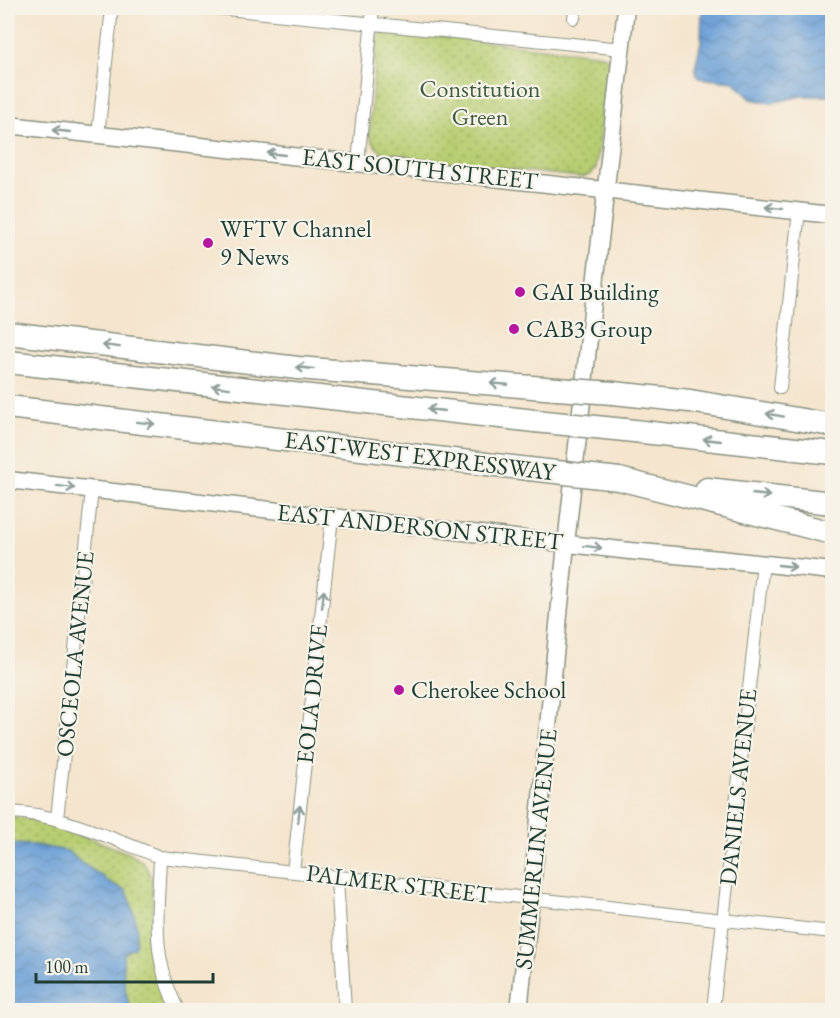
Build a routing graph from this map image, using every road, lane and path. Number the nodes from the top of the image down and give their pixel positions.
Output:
1 (112, 8) edge
2 (216, 8) edge
3 (373, 8) edge
4 (626, 8) edge
5 (371, 23) junction
6 (622, 49) junction
7 (8, 125) edge
8 (98, 135) junction
9 (358, 163) junction
10 (606, 189) junction
11 (799, 211) junction
12 (832, 214) edge
13 (8, 333) edge
14 (8, 362) edge
15 (780, 388) dead end
16 (8, 407) edge
17 (87, 417) junction
18 (8, 422) edge
19 (832, 425) edge
20 (832, 453) edge
21 (620, 479) junction
22 (8, 480) edge
23 (92, 490) junction
24 (832, 503) edge
25 (332, 517) junction
26 (832, 533) edge
27 (566, 543) junction
28 (763, 563) junction
29 (832, 571) edge
30 (8, 812) edge
31 (57, 819) junction
32 (159, 857) junction
33 (293, 872) junction
34 (337, 878) junction
35 (531, 899) junction
36 (723, 919) junction
37 (832, 932) edge
38 (178, 1011) edge
39 (345, 1011) edge
40 (519, 1011) edge
41 (713, 1011) edge

1 - 8 street
2 - 5 street
3 - 5 street
4 - 6 main road, SUMMERLIN AVENUE
5 - 6 street
5 - 9 street
6 - 10 main road, SUMMERLIN AVENUE
8 -> 7 main road, EAST SOUTH STREET
9 -> 8 main road, EAST SOUTH STREET
9 - 10 main road, EAST SOUTH STREET
11 -> 10 main road, EAST SOUTH STREET
10 - 27 main road, SUMMERLIN AVENUE
11 - 12 main road, EAST SOUTH STREET
11 - 15 street
19 -> 13 highway, bridge
20 -> 14 highway, EAST-WEST EXPRESSWAY, bridge
16 - 17 highway, EAST-WEST EXPRESSWAY
17 - 18 highway
17 -> 21 highway, EAST-WEST EXPRESSWAY, bridge
21 -> 24 highway, EAST-WEST EXPRESSWAY
21 - 26 highway
22 -> 23 main road, EAST ANDERSON STREET
23 - 25 main road, EAST ANDERSON STREET
23 - 31 street, OSCEOLA AVENUE
25 - 27 main road, EAST ANDERSON STREET
33 -> 25 street, EOLA DRIVE
27 -> 28 main road, EAST ANDERSON STREET
27 - 35 main road, SUMMERLIN AVENUE
28 -> 29 main road, EAST ANDERSON STREET
28 - 36 street, DANIELS AVENUE
30 - 31 street, PALMER STREET
31 - 32 street, PALMER STREET
32 - 33 street, PALMER STREET
32 - 38 street
33 - 34 street, PALMER STREET
34 - 35 street, PALMER STREET
34 - 39 street
35 - 36 street, PALMER STREET
35 - 40 main road, SUMMERLIN AVENUE
36 - 37 street, PALMER STREET
36 - 41 street, DANIELS AVENUE

